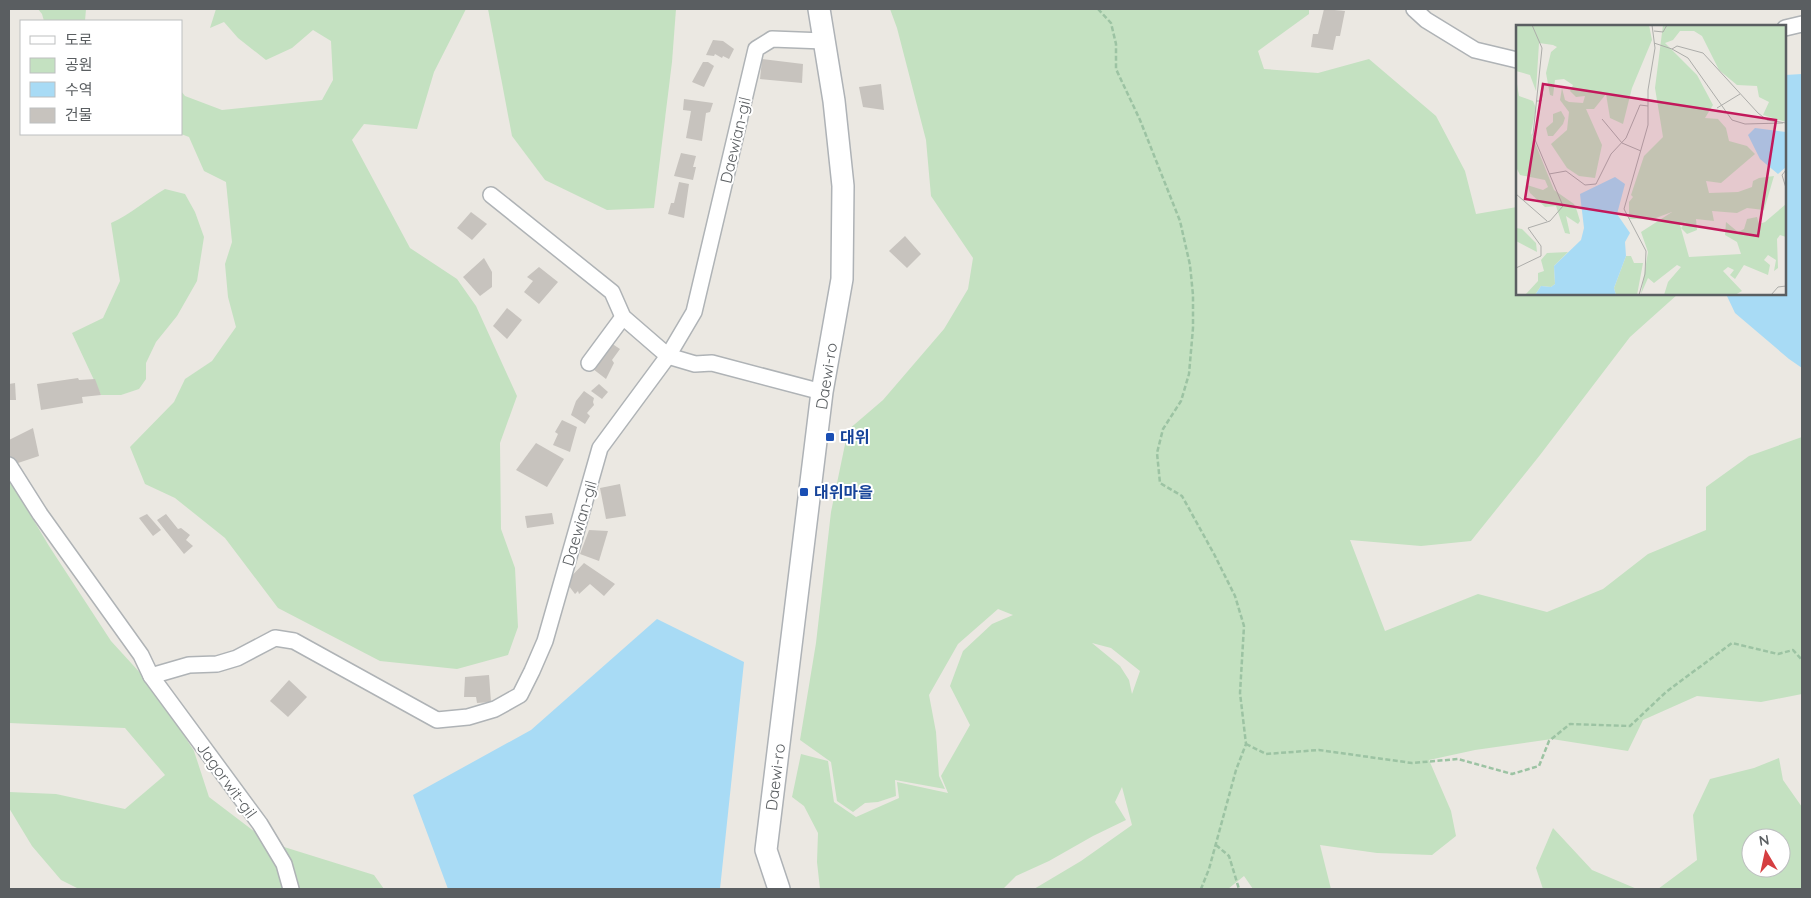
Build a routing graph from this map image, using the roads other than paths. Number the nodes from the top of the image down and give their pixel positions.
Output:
1 (819, 9) edge
2 (1414, 9) edge
3 (1802, 24) edge
4 (1786, 28) edge
5 (824, 41) junction
6 (1516, 60) edge
7 (491, 196) dead end
8 (623, 317) junction
9 (668, 356) junction
10 (588, 363) dead end
11 (822, 392) junction
12 (9, 465) edge
13 (151, 676) junction
14 (292, 889) edge
15 (780, 889) edge

1 - 5 main road, Daewi-ro
2 - 6 street
3 - 4 street
5 - 9 street, Daewian-gil
5 - 11 main road, Daewi-ro
7 - 8 street
8 - 9 street
8 - 10 street
9 - 11 street
9 - 13 street, Daewian-gil
11 - 15 main road, Daewi-ro
12 - 13 street, Jagorwit-gil
13 - 14 street, Jagorwit-gil

